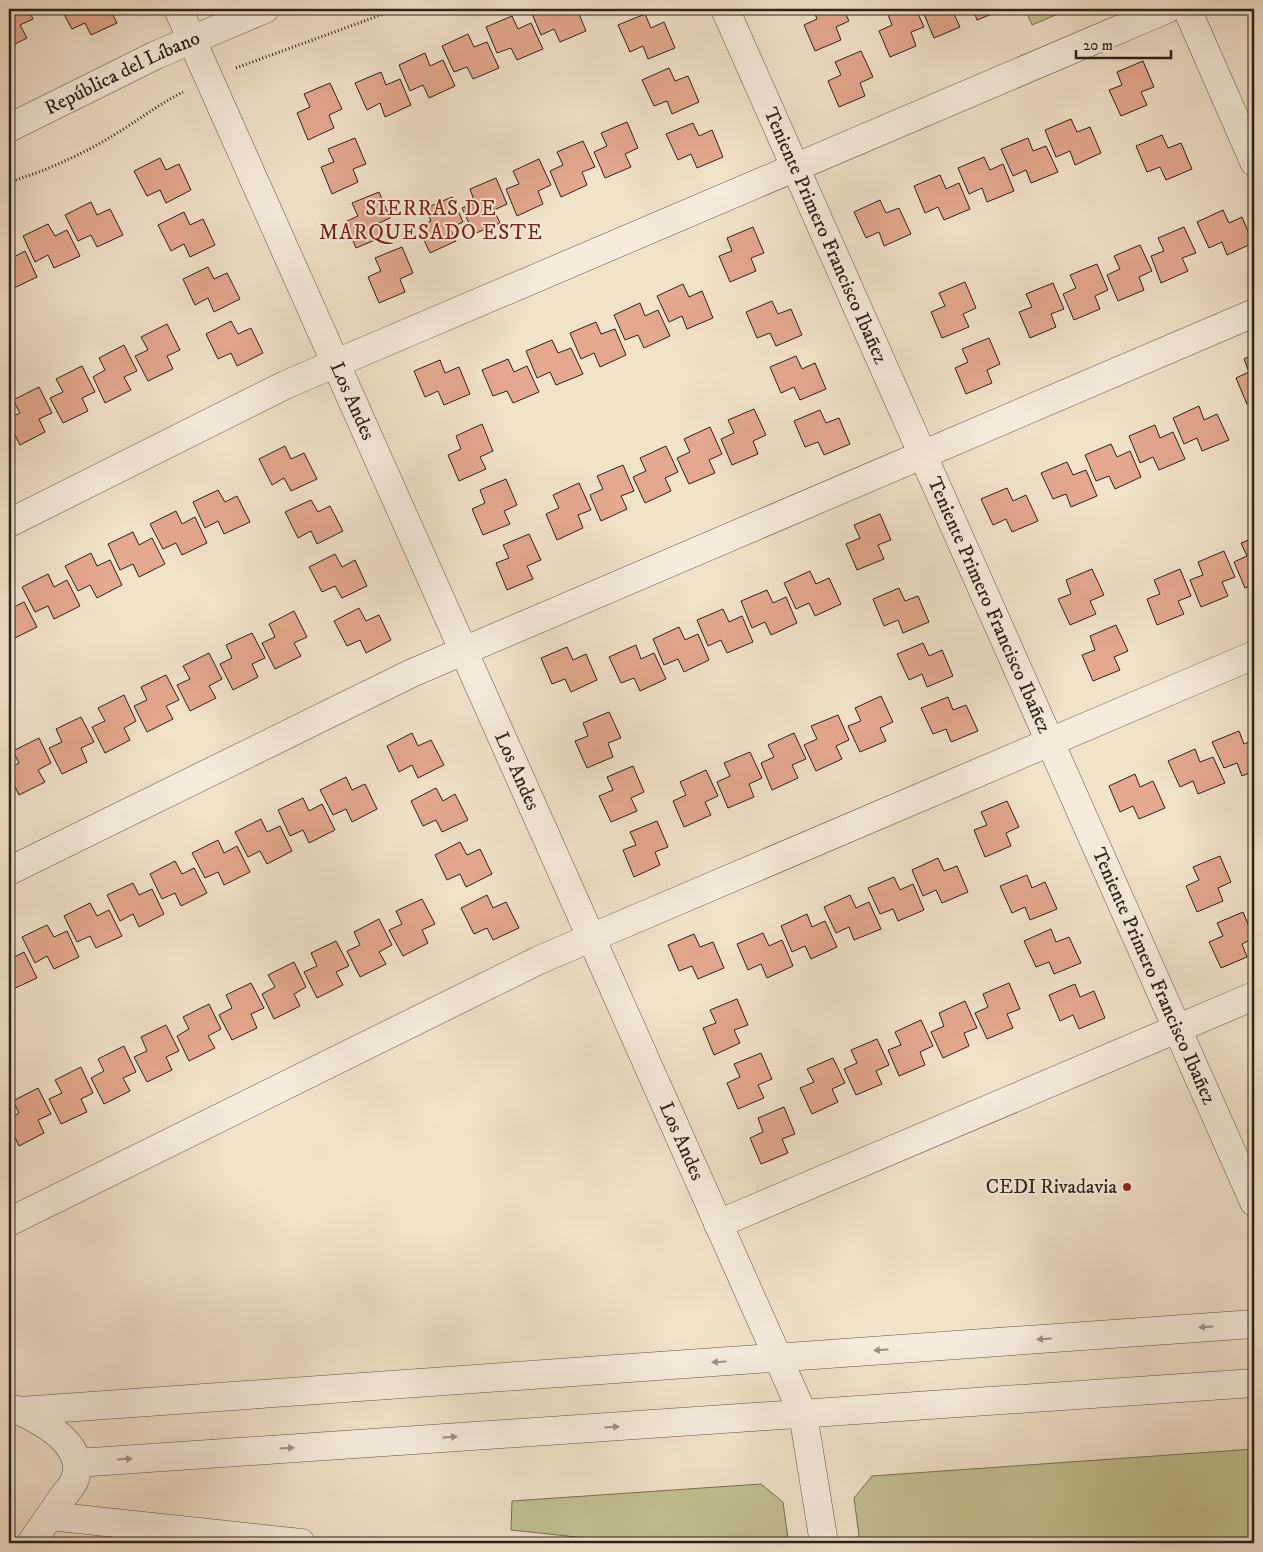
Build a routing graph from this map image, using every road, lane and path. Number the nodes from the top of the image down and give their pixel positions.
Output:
1 (178, 9) edge
2 (265, 9) edge
3 (725, 9) edge
4 (1168, 9) edge
5 (1187, 9) edge
6 (192, 40) junction
7 (9, 128) edge
8 (1254, 162) edge
9 (795, 167) junction
10 (1254, 313) edge
11 (336, 364) junction
12 (923, 455) junction
13 (9, 523) edge
14 (463, 650) junction
15 (1254, 655) edge
16 (1050, 742) junction
17 (9, 871) edge
18 (591, 938) junction
19 (1254, 996) edge
20 (1177, 1028) junction
21 (1254, 1202) edge
22 (9, 1222) edge
23 (718, 1224) junction
24 (1254, 1324) edge
25 (778, 1358) junction
26 (1254, 1383) edge
27 (14, 1409) edge
28 (803, 1414) junction
29 (77, 1463) junction
30 (50, 1516) junction
31 (31, 1543) edge
32 (301, 1543) edge
33 (824, 1543) edge

1 - 6 street, Los Andes
2 - 6 street, República del Líbano
3 - 9 street, Teniente Primero Francisco Ibañez
4 - 9 street
5 - 8 street
6 - 7 street, República del Líbano
6 - 11 street, Los Andes
9 - 11 street
9 - 12 street, Teniente Primero Francisco Ibañez
10 - 12 street
11 - 13 street
11 - 14 street, Los Andes
12 - 14 street
12 - 16 street, Teniente Primero Francisco Ibañez
14 - 17 street
14 - 18 street, Los Andes
15 - 16 street
16 - 18 street
16 - 20 street, Teniente Primero Francisco Ibañez
18 - 22 street
18 - 23 street, Los Andes
19 - 20 street
20 - 21 street, Teniente Primero Francisco Ibañez
20 - 23 street
23 - 25 street, Los Andes
24 -> 25 street
25 -> 27 street
25 - 28 street, Los Andes
26 - 28 street
27 - 29 street
29 -> 28 street
28 - 33 street, Los Andes
29 - 30 street
30 - 31 street
30 - 32 street

